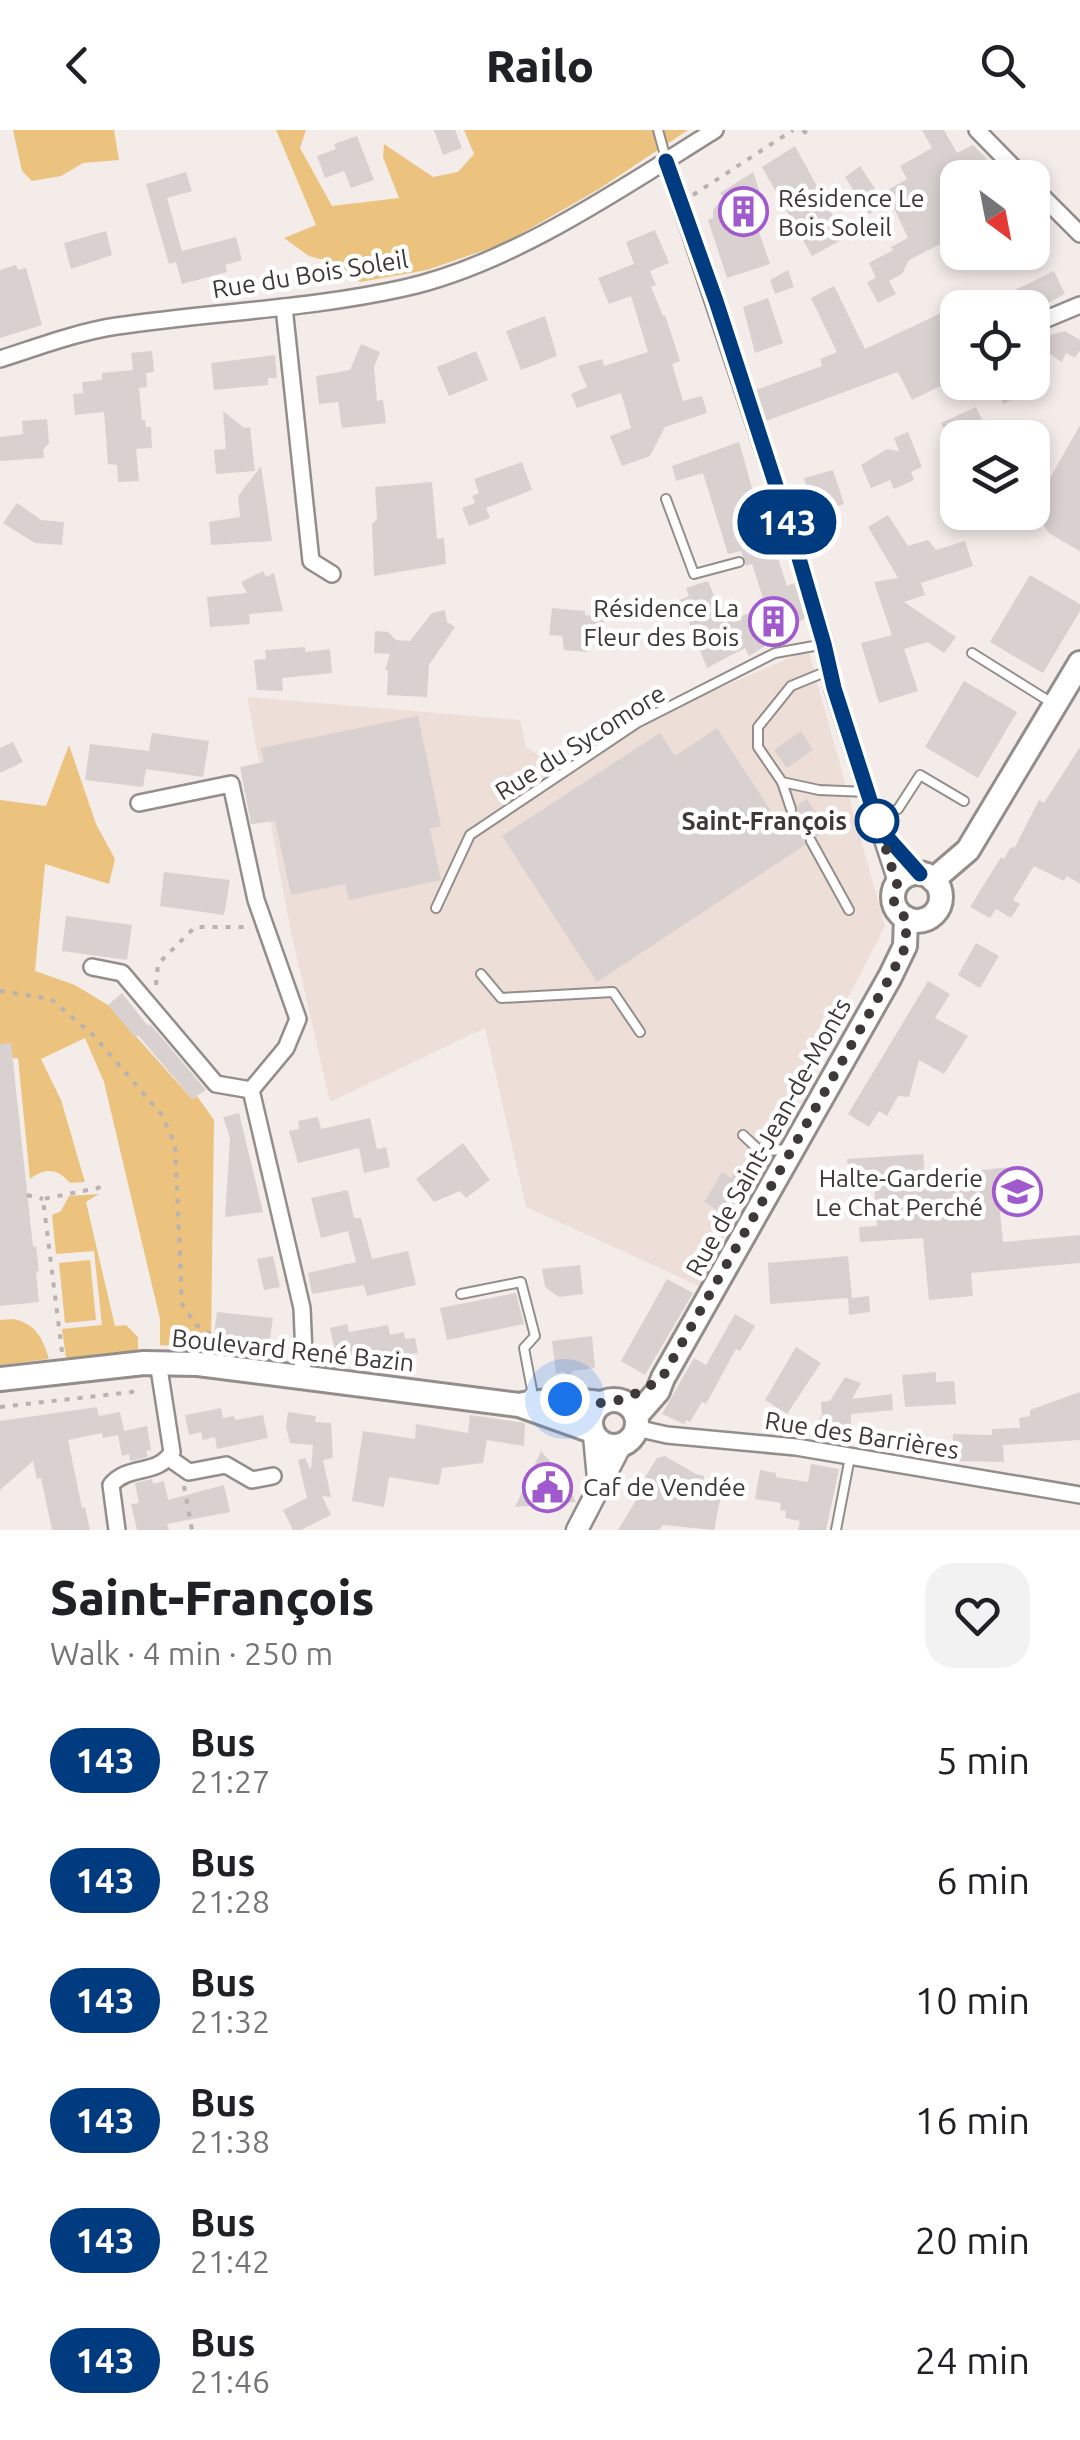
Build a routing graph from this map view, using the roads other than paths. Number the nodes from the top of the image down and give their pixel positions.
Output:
1 (658, 130) edge
2 (715, 130) edge
3 (978, 130) edge
4 (1007, 160) edge
5 (666, 161) junction
6 (1050, 204) edge
7 (1080, 234) edge
8 (1080, 305) edge
9 (284, 307) junction
10 (1050, 318) edge
11 (0, 359) edge
12 (666, 499) dead end
13 (739, 562) dead end
14 (332, 574) dead end
15 (824, 644) junction
16 (972, 652) dead end
17 (1080, 663) edge
18 (830, 670) junction
19 (1055, 705) junction
20 (782, 782) junction
21 (867, 792) junction
22 (964, 801) dead end
23 (140, 803) dead end
24 (791, 810) dead end
25 (877, 823) junction
26 (811, 841) dead end
27 (927, 877) junction
28 (897, 884) junction
29 (436, 908) dead end
30 (848, 910) dead end
31 (906, 918) junction
32 (92, 967) dead end
33 (481, 974) dead end
34 (640, 1032) dead end
35 (251, 1090) junction
36 (743, 1135) dead end
37 (795, 1148) junction
38 (461, 1294) dead end
39 (159, 1372) junction
40 (300, 1375) junction
41 (662, 1378) junction
42 (0, 1379) edge
43 (608, 1402) junction
44 (520, 1405) junction
45 (631, 1430) junction
46 (593, 1433) junction
47 (850, 1457) junction
48 (170, 1458) junction
49 (273, 1476) dead end
50 (599, 1489) junction
51 (1080, 1495) edge
52 (117, 1530) edge
53 (577, 1530) edge
54 (836, 1530) edge

1 - 5 lane
2 - 5 street, Rue du Bois Soleil
3 - 4 street
5 - 9 street, Rue du Bois Soleil
5 - 15 street
6 - 7 street
8 - 10 street
9 - 11 street, Rue du Bois Soleil
9 - 14 street
12 - 13 lane
15 - 18 street
15 - 29 lane, Rue du Sycomore
16 - 19 lane
17 - 19 main road
18 - 20 lane
18 - 21 street
19 - 27 main road
20 - 21 lane
20 - 24 lane
21 - 25 street
22 - 25 lane
23 - 35 street
25 - 27 street
25 - 28 street
26 - 30 lane
27 - 28 main road
27 - 31 main road
28 - 31 main road
31 - 37 main road, Rue de Saint-Jean-de-Monts
32 - 35 street
33 - 34 lane
35 - 40 street
36 - 37 lane
37 - 41 main road, Rue de Saint-Jean-de-Monts
38 - 44 lane
39 - 40 main road, Boulevard René Bazin
39 - 42 main road, Boulevard René Bazin
39 - 48 street
40 - 44 main road, Boulevard René Bazin
41 - 43 main road
41 - 45 main road, Rue de Saint-Jean-de-Monts
43 - 44 main road, Boulevard René Bazin
43 - 45 main road
43 - 46 main road
44 - 46 main road, Boulevard René Bazin
45 - 46 main road
45 - 47 street, Rue des Barrières
45 - 50 street, Rue de Saint-Jean-de-Monts
46 - 50 street
47 - 51 street, Rue des Barrières
47 - 54 lane
48 - 49 street
48 - 52 street
50 - 53 street, Rue de Saint-Jean-de-Monts

